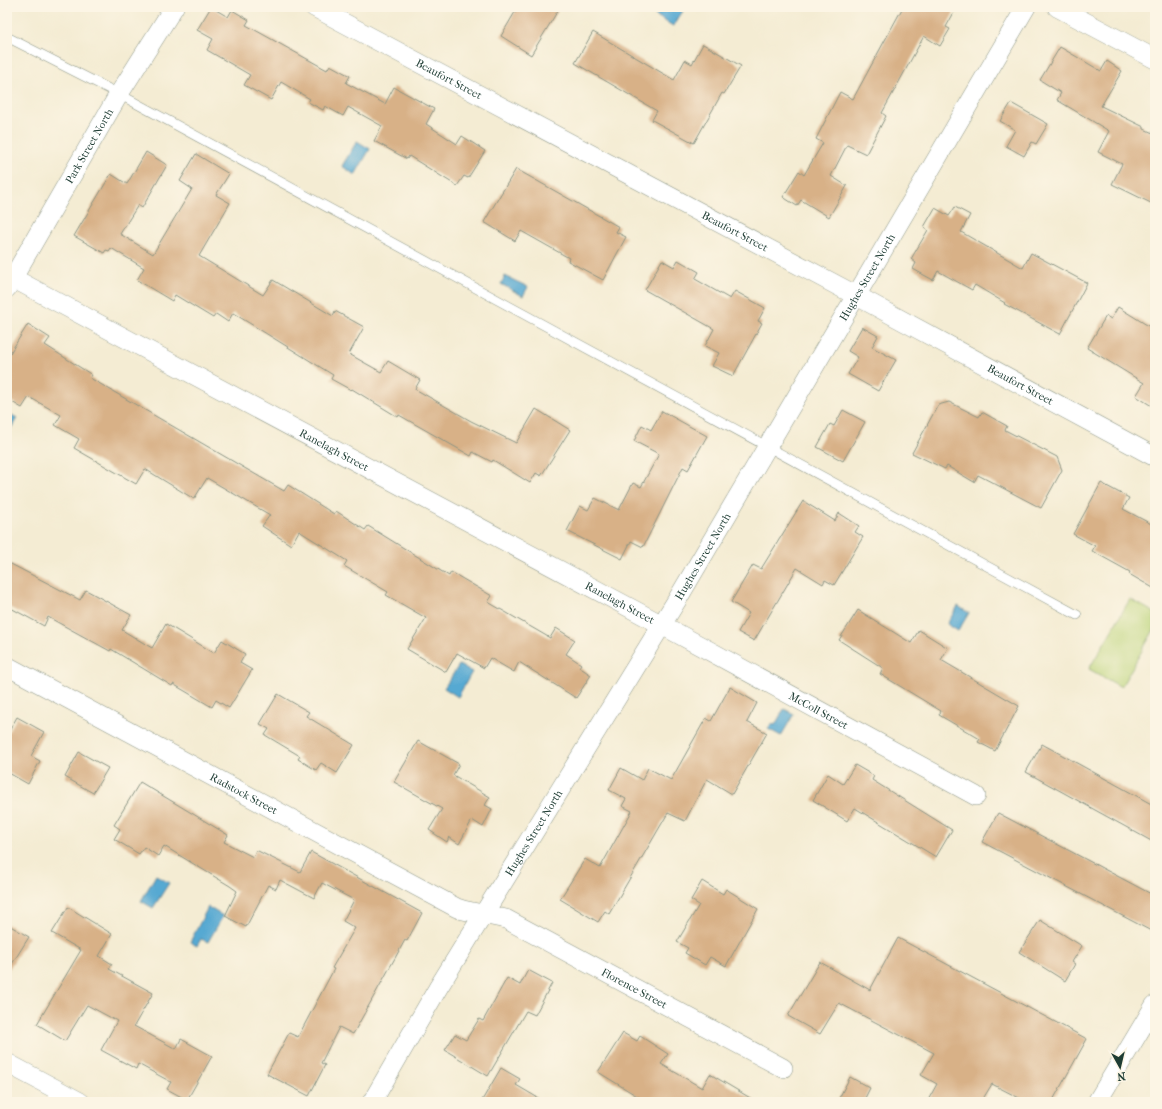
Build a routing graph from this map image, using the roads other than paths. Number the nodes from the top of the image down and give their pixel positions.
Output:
1 (174, 7) edge
2 (314, 7) edge
3 (1026, 7) edge
4 (1058, 7) edge
5 (7, 36) edge
6 (1155, 58) edge
7 (118, 94) junction
8 (9, 281) edge
9 (858, 296) junction
10 (768, 447) junction
11 (1155, 456) edge
12 (1077, 615) dead end
13 (662, 625) junction
14 (7, 666) edge
15 (976, 796) dead end
16 (484, 915) junction
17 (1155, 1005) edge
18 (7, 1063) edge
19 (783, 1068) dead end
20 (80, 1102) edge
21 (372, 1102) edge
22 (1097, 1102) edge

1 - 7 street, Park Street North
2 - 9 street, Beaufort Street
3 - 9 street, Hughes Street North
4 - 6 street
5 - 7 lane
7 - 8 street, Park Street North
7 - 10 lane
8 - 13 street, Ranelagh Street
9 - 10 street, Hughes Street North
9 - 11 street, Beaufort Street
10 - 12 lane
10 - 13 street, Hughes Street North
13 - 15 street, McColl Street
13 - 16 street, Hughes Street North
14 - 16 street, Radstock Street
16 - 19 street, Florence Street
16 - 21 street, Hughes Street North
17 - 22 street
18 - 20 street

